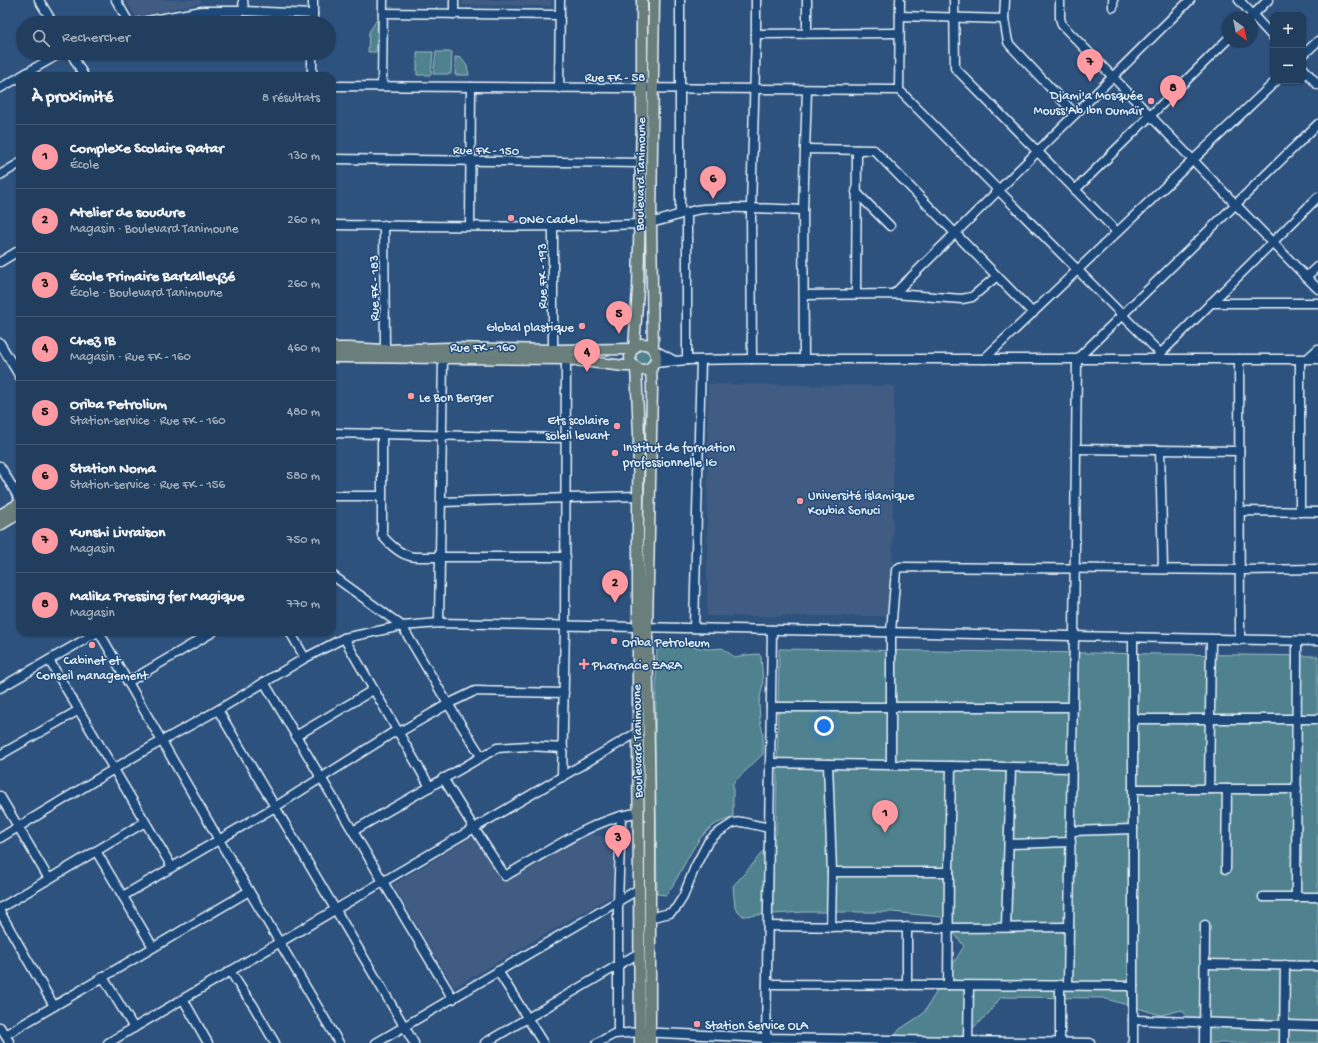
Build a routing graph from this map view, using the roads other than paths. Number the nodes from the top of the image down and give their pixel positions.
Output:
1 (40, 0) edge
2 (116, 0) edge
3 (243, 0) edge
4 (313, 0) edge
5 (383, 0) edge
6 (454, 0) edge
7 (560, 0) edge
8 (642, 0) edge
9 (654, 0) edge
10 (680, 0) edge
11 (756, 0) edge
12 (807, 0) edge
13 (900, 0) edge
14 (954, 0) edge
15 (1004, 0) edge
16 (1060, 0) edge
17 (1190, 0) edge
18 (1239, 0) edge
19 (1268, 0) edge
20 (244, 11) junction
21 (1247, 12) edge
22 (1256, 12) edge
23 (383, 13) junction
24 (313, 14) joint
25 (454, 14) junction
26 (560, 15) junction
27 (49, 16) edge
28 (125, 16) edge
29 (174, 16) edge
30 (900, 16) junction
31 (954, 17) junction
32 (1004, 19) junction
33 (1258, 23) edge
34 (807, 33) junction
35 (899, 33) junction
36 (756, 34) junction
37 (1270, 34) edge
38 (1318, 41) edge
39 (1222, 46) edge
40 (1306, 52) edge
41 (49, 60) edge
42 (75, 60) edge
43 (312, 60) edge
44 (1306, 71) edge
45 (28, 72) edge
46 (82, 72) edge
47 (312, 72) edge
48 (1113, 76) junction
49 (16, 78) edge
50 (2, 84) edge
51 (1273, 84) edge
52 (1318, 84) edge
53 (336, 86) edge
54 (382, 86) junction
55 (471, 87) junction
56 (559, 88) junction
57 (642, 88) junction
58 (652, 88) junction
59 (680, 89) junction
60 (755, 89) junction
61 (807, 90) junction
62 (899, 90) junction
63 (1075, 114) junction
64 (1151, 115) junction
65 (1318, 124) edge
66 (805, 149) junction
67 (857, 150) junction
68 (1038, 152) junction
69 (336, 159) edge
70 (470, 161) junction
71 (1192, 161) junction
72 (641, 163) junction
73 (16, 165) edge
74 (0, 175) edge
75 (998, 190) junction
76 (1075, 190) junction
77 (856, 192) junction
78 (1318, 197) edge
79 (1236, 205) junction
80 (751, 208) junction
81 (803, 210) junction
82 (684, 213) junction
83 (651, 223) junction
84 (639, 224) junction
85 (336, 225) edge
86 (384, 225) junction
87 (470, 226) junction
88 (890, 226) dead end
89 (553, 227) junction
90 (1117, 232) junction
91 (955, 234) junction
92 (1272, 242) junction
93 (16, 252) edge
94 (0, 262) edge
95 (1318, 266) edge
96 (1078, 270) junction
97 (997, 276) junction
98 (1306, 277) junction
99 (1318, 289) edge
100 (856, 294) junction
101 (894, 294) junction
102 (804, 295) junction
103 (1211, 303) junction
104 (1318, 303) edge
105 (1032, 313) junction
106 (1123, 315) junction
107 (0, 345) edge
108 (336, 348) edge
109 (633, 348) junction
110 (653, 349) junction
111 (1318, 349) edge
112 (385, 350) junction
113 (553, 350) junction
114 (1158, 356) junction
115 (336, 357) edge
116 (443, 359) junction
117 (752, 359) junction
118 (804, 359) junction
119 (984, 359) junction
120 (1077, 359) junction
121 (1239, 359) junction
122 (1304, 359) junction
123 (1318, 359) edge
124 (566, 360) junction
125 (688, 360) junction
126 (701, 360) junction
127 (675, 361) junction
128 (652, 365) junction
129 (635, 366) junction
130 (16, 371) edge
131 (336, 434) edge
132 (382, 434) junction
133 (441, 436) junction
134 (566, 438) junction
135 (1076, 449) junction
136 (1160, 450) junction
137 (1239, 451) junction
138 (0, 466) edge
139 (16, 495) edge
140 (336, 496) edge
141 (382, 496) junction
142 (638, 496) junction
143 (566, 498) junction
144 (441, 502) junction
145 (16, 504) edge
146 (1240, 511) junction
147 (1300, 512) junction
148 (1318, 512) edge
149 (0, 514) edge
150 (16, 515) edge
151 (0, 524) edge
152 (440, 556) junction
153 (566, 557) junction
154 (1075, 568) junction
155 (1163, 569) junction
156 (1318, 569) edge
157 (1240, 570) junction
158 (336, 578) edge
159 (439, 623) junction
160 (565, 625) junction
161 (402, 626) junction
162 (642, 627) junction
163 (694, 628) junction
164 (772, 630) junction
165 (891, 632) junction
166 (92, 636) edge
167 (101, 636) edge
168 (206, 636) edge
169 (292, 636) edge
170 (1074, 636) junction
171 (344, 638) junction
172 (1133, 638) junction
173 (1211, 639) junction
174 (1240, 640) junction
175 (1297, 641) junction
176 (1318, 641) edge
177 (305, 658) junction
178 (49, 660) junction
179 (128, 682) junction
180 (264, 682) junction
181 (0, 688) edge
182 (373, 690) junction
183 (564, 693) junction
184 (448, 704) junction
185 (771, 707) junction
186 (891, 707) junction
187 (1073, 707) junction
188 (79, 710) junction
189 (218, 710) junction
190 (1133, 719) junction
191 (1210, 719) junction
192 (1297, 719) junction
193 (1318, 719) edge
194 (398, 732) junction
195 (638, 732) junction
196 (296, 736) junction
197 (163, 741) junction
198 (564, 748) junction
199 (0, 755) edge
200 (481, 756) junction
201 (770, 763) junction
202 (828, 764) junction
203 (891, 765) junction
204 (951, 766) junction
205 (1011, 767) junction
206 (1072, 768) junction
207 (114, 770) junction
208 (562, 777) junction
209 (322, 778) junction
210 (443, 778) junction
211 (430, 786) junction
212 (1133, 789) junction
213 (1209, 789) junction
214 (1227, 789) junction
215 (1297, 789) junction
216 (0, 796) edge
217 (275, 807) junction
218 (640, 813) junction
219 (621, 816) junction
220 (145, 822) junction
221 (18, 827) junction
222 (474, 828) junction
223 (769, 828) junction
224 (1133, 829) junction
225 (1071, 830) junction
226 (353, 831) junction
227 (0, 838) edge
228 (219, 840) junction
229 (1071, 842) junction
230 (1009, 844) junction
231 (96, 851) junction
232 (172, 867) junction
233 (1226, 869) dead end
234 (832, 872) junction
235 (949, 872) junction
236 (49, 879) junction
237 (383, 882) junction
238 (639, 889) junction
239 (249, 891) junction
240 (123, 896) junction
241 (1263, 897) dead end
242 (1296, 897) junction
243 (1318, 897) edge
244 (618, 902) junction
245 (0, 908) edge
246 (336, 909) junction
247 (0, 912) edge
248 (649, 918) junction
249 (1205, 925) dead end
250 (768, 926) junction
251 (832, 927) junction
252 (1006, 927) junction
253 (1069, 927) junction
254 (908, 928) junction
255 (949, 928) junction
256 (279, 942) junction
257 (153, 947) junction
258 (639, 953) junction
259 (1204, 964) junction
260 (619, 965) junction
261 (1285, 965) junction
262 (1318, 966) edge
263 (230, 971) junction
264 (498, 972) junction
265 (103, 977) junction
266 (767, 984) junction
267 (907, 985) junction
268 (948, 985) junction
269 (1060, 985) junction
270 (1068, 985) junction
271 (969, 986) junction
272 (1133, 986) junction
273 (182, 999) junction
274 (452, 999) junction
275 (54, 1006) junction
276 (527, 1018) junction
277 (1133, 1020) junction
278 (1204, 1022) junction
279 (1284, 1025) junction
280 (1318, 1026) edge
281 (0, 1027) edge
282 (405, 1027) junction
283 (134, 1028) junction
284 (618, 1033) junction
285 (5, 1035) junction
286 (645, 1038) edge
287 (766, 1041) edge
288 (828, 1041) edge
289 (889, 1041) edge
290 (968, 1041) junction
291 (948, 1042) edge
292 (1060, 1042) edge
293 (10, 1043) edge
294 (108, 1043) edge
295 (208, 1043) edge
296 (275, 1043) edge
297 (339, 1043) edge
298 (376, 1043) edge
299 (414, 1043) edge
300 (485, 1043) edge
301 (543, 1043) edge
302 (597, 1043) edge
303 (1007, 1043) edge
304 (1069, 1043) edge
305 (1090, 1043) edge
306 (1133, 1043) edge
307 (1204, 1043) edge
308 (1284, 1043) edge

1 - 27 street
2 - 28 street
3 - 20 street
4 - 24 street
5 - 23 street
6 - 25 street
7 - 26 street
8 - 57 main road, Boulevard Tanimoune
9 - 58 main road, Boulevard Tanimoune
10 - 59 street
11 - 36 street
12 - 34 street
13 - 30 street
14 - 31 street
15 - 32 street
16 - 48 street
17 - 48 street
18 - 21 street
19 - 22 street
20 - 24 street
20 - 29 street
23 - 25 street
23 - 54 street
25 - 26 street
26 - 56 street
30 - 31 street
30 - 35 street
31 - 32 street
31 - 68 street
32 - 63 street
33 - 37 street
34 - 35 street
34 - 36 street
35 - 62 street
36 - 60 street
38 - 40 street
39 - 64 street
41 - 45 street
42 - 46 street
43 - 47 street
44 - 52 street
48 - 63 street
48 - 64 street
49 - 50 street
51 - 71 street
53 - 54 street, Rue FK - 58
54 - 55 street, Rue FK - 58
55 - 56 street, Rue FK - 58
55 - 70 street
56 - 57 street, Rue FK - 58
57 - 58 street, Rue FK - 58
57 - 72 main road, Boulevard Tanimoune
58 - 59 street, Rue FK - 58
58 - 83 main road, Boulevard Tanimoune
59 - 60 street, Rue FK - 58
59 - 82 street
60 - 61 street, Rue FK - 58
60 - 80 street
61 - 62 street, Rue FK - 58
61 - 66 street
62 - 75 street
63 - 68 street
64 - 71 street
64 - 76 street
65 - 79 street
66 - 67 street
66 - 81 street
67 - 77 street
67 - 91 street
68 - 75 street
68 - 76 street
69 - 70 street, Rue FK - 150
70 - 72 street, Rue FK - 150
70 - 87 street
71 - 79 street
71 - 90 street
72 - 84 main road, Boulevard Tanimoune
73 - 74 street
75 - 91 street
75 - 96 street
76 - 90 street
77 - 88 street
77 - 100 street
78 - 92 street
79 - 92 street
79 - 106 street
80 - 81 street
80 - 82 street
80 - 117 street
81 - 102 street
82 - 83 street
82 - 125 street
83 - 84 street
83 - 110 main road, Boulevard Tanimoune
84 - 89 street
84 - 109 main road, Boulevard Tanimoune
85 - 86 street
86 - 87 street
86 - 112 street, Rue FK - 183
87 - 89 street
89 - 113 street, Rue FK - 193
90 - 96 street
91 - 97 street
91 - 101 street
92 - 98 street
92 - 103 street
93 - 94 street
95 - 98 street
96 - 105 street
96 - 106 street
97 - 101 street
97 - 105 street
98 - 99 street
100 - 101 street
100 - 102 street
102 - 118 street
103 - 104 street
103 - 114 street
105 - 119 street
106 - 114 street
106 - 120 street
107 - 130 street
108 - 112 main road, Rue FK - 160
109 - 110 main road
109 - 113 main road, Rue FK - 160
109 - 129 main road
110 - 127 street
110 - 128 main road
111 - 122 street
112 - 113 main road, Rue FK - 160
114 - 120 street
114 - 121 street
115 - 116 main road, Rue FK - 160
116 - 124 main road, Rue FK - 160
116 - 133 street
117 - 118 street
117 - 126 street
118 - 119 street
119 - 120 street
120 - 135 street
121 - 122 street
121 - 137 street
122 - 123 street
122 - 147 street
124 - 129 main road, Rue FK - 160
124 - 134 street
125 - 126 street
125 - 127 street
126 - 163 street
127 - 128 street
128 - 129 main road
128 - 162 main road, Boulevard Tanimoune
129 - 142 main road, Boulevard Tanimoune
131 - 132 street
132 - 133 street
132 - 141 street
133 - 134 street
133 - 144 street
134 - 143 street
135 - 136 street
135 - 154 street
136 - 137 street
136 - 155 street
137 - 146 street
138 - 139 street
140 - 141 street
141 - 152 street
142 - 143 street
142 - 162 main road, Boulevard Tanimoune
143 - 144 street
143 - 153 street
144 - 152 street
145 - 149 main road
146 - 147 street
146 - 157 street
147 - 148 street
150 - 151 main road
152 - 153 street
152 - 159 street
153 - 160 street
154 - 155 street
154 - 165 street
154 - 170 street
155 - 157 street
156 - 157 street
157 - 174 street
158 - 161 street
159 - 160 street
159 - 161 street
160 - 162 street
160 - 183 street
161 - 171 street
161 - 184 street
162 - 163 street
162 - 195 main road, Boulevard Tanimoune
162 - 248 main road, Boulevard Tanimoune
163 - 164 street
164 - 165 street
164 - 185 street
165 - 170 street
165 - 186 street
166 - 178 street
167 - 179 street
168 - 179 street
169 - 177 street
170 - 172 street
170 - 187 street
171 - 177 street
171 - 182 street
172 - 173 street
172 - 190 street
173 - 174 street
173 - 191 street
174 - 175 street
175 - 176 street
175 - 192 street
177 - 180 street
178 - 181 street
178 - 188 street
179 - 197 street
180 - 189 street
180 - 196 street
182 - 194 street
182 - 196 street
183 - 184 street
183 - 198 street
184 - 194 street
184 - 200 street
185 - 186 street
185 - 201 street
186 - 187 street
186 - 203 street
187 - 206 street
188 - 199 street
188 - 207 street
189 - 197 street
189 - 217 street
190 - 191 street
190 - 212 street
191 - 192 street
191 - 213 street
192 - 193 street
192 - 215 street
194 - 209 street
194 - 211 street
195 - 208 street
195 - 218 main road, Boulevard Tanimoune
196 - 209 street
197 - 207 street
197 - 228 street
198 - 200 street
198 - 208 street
200 - 210 street
201 - 202 street
201 - 223 street
202 - 203 street
202 - 234 street
203 - 204 street
204 - 205 street
204 - 235 street
205 - 206 street
205 - 230 street
206 - 225 street
207 - 220 street
207 - 221 street
208 - 222 street
209 - 217 street
209 - 226 street
210 - 211 street
210 - 222 street
211 - 226 street
212 - 213 street
212 - 224 street
213 - 214 street
214 - 215 street
214 - 233 street
215 - 242 street
216 - 221 street
217 - 228 street
217 - 246 street
218 - 219 street
218 - 238 main road, Boulevard Tanimoune
219 - 222 street
219 - 244 street
220 - 231 street
220 - 232 street
221 - 227 street
221 - 236 street
222 - 237 street
223 - 248 street
223 - 250 street
224 - 225 street
224 - 272 street
225 - 229 street
226 - 237 street
228 - 232 street
228 - 239 street
229 - 230 street
229 - 253 street
230 - 252 street
231 - 236 street
231 - 240 street
232 - 240 street
234 - 235 street
234 - 251 street
235 - 255 street
236 - 245 street
237 - 246 street
237 - 274 street
238 - 244 street
238 - 258 main road, Boulevard Tanimoune
239 - 256 street
239 - 257 street
240 - 257 street
241 - 242 street
242 - 243 street
244 - 260 street
244 - 264 street
246 - 256 street
246 - 282 street
247 - 275 street
248 - 286 main road, Boulevard Tanimoune
249 - 259 street
250 - 251 street
250 - 266 street
251 - 254 street
252 - 253 street
252 - 255 street
253 - 270 street
254 - 255 street
254 - 267 street
255 - 268 street
256 - 263 street
256 - 297 street
257 - 265 street
258 - 260 street
258 - 286 main road, Boulevard Tanimoune
259 - 261 street
259 - 278 street
260 - 276 street
260 - 284 street
261 - 262 street
261 - 279 street
263 - 273 street
263 - 296 street
264 - 274 street
264 - 276 street
265 - 275 street
265 - 283 street
266 - 267 street
266 - 287 street
267 - 268 street
268 - 271 street
269 - 270 street
269 - 271 street
269 - 292 street
270 - 272 street
271 - 290 street
272 - 277 street
273 - 283 street
273 - 295 street
274 - 282 street
275 - 285 street
276 - 300 street
276 - 301 street
277 - 278 street
277 - 306 street
278 - 279 street
278 - 307 street
279 - 280 street
279 - 308 street
281 - 285 street
282 - 298 street
282 - 299 street
283 - 294 street
284 - 286 street
284 - 302 street
285 - 293 street
286 - 287 street
287 - 288 street
288 - 289 street
289 - 291 street
290 - 291 street
290 - 303 street
292 - 303 street
292 - 304 street
304 - 305 street

